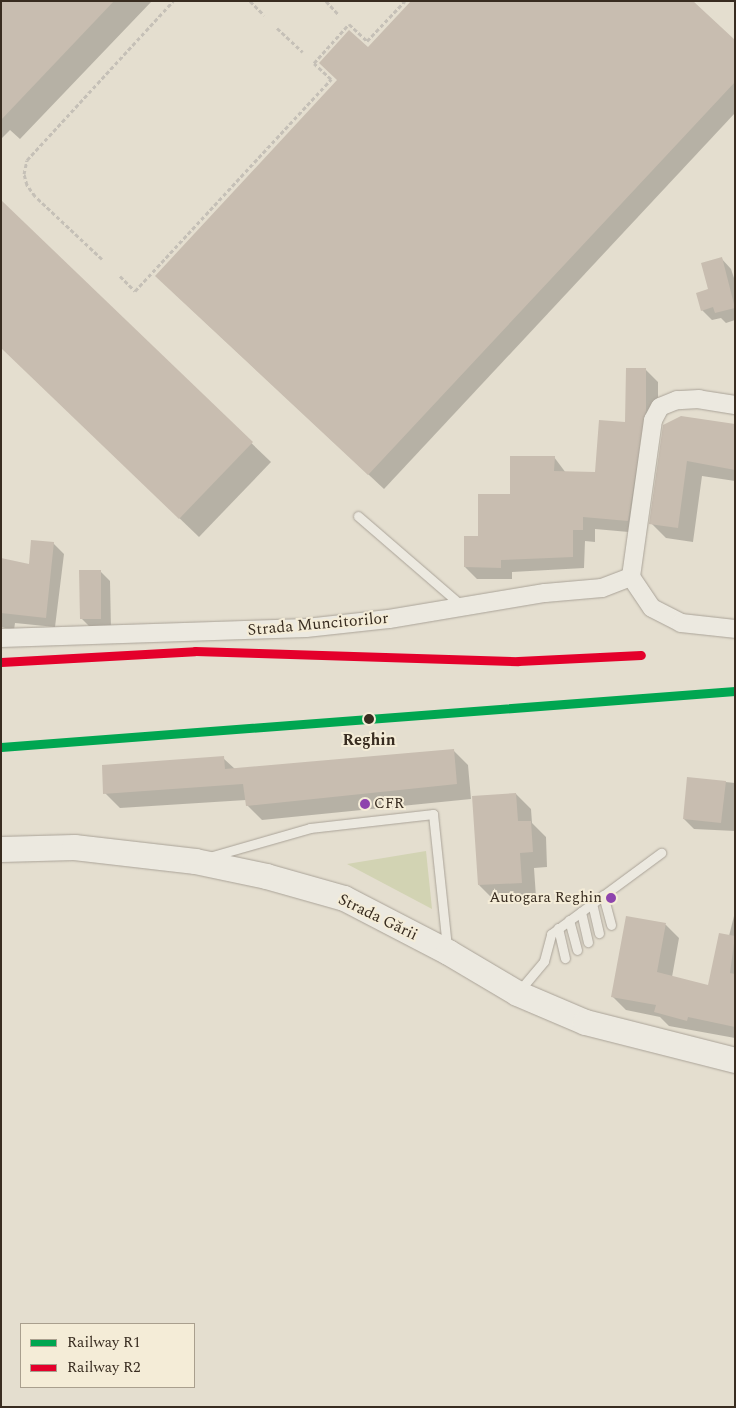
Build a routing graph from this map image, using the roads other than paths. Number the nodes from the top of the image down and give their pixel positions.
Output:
1 (735, 405) edge
2 (358, 516) dead end
3 (631, 576) junction
4 (461, 605) junction
5 (735, 629) edge
6 (1, 638) edge
7 (1, 849) edge
8 (661, 853) dead end
9 (195, 861) junction
10 (603, 895) junction
11 (592, 903) junction
12 (581, 912) junction
13 (569, 920) junction
14 (611, 925) dead end
15 (558, 928) junction
16 (599, 934) dead end
17 (588, 942) dead end
18 (577, 950) dead end
19 (448, 952) junction
20 (565, 958) dead end
21 (517, 993) junction
22 (735, 1060) edge

1 - 3 street
2 - 4 lane
3 - 4 street, Strada Muncitorilor
3 - 5 street
4 - 6 street, Strada Muncitorilor
7 - 9 main road, Strada Gării
8 - 10 lane
9 - 19 main road, Strada Gării
9 - 19 lane
10 - 11 lane
10 - 14 lane
11 - 12 lane
11 - 16 lane
12 - 13 lane
12 - 17 lane
13 - 15 lane
13 - 18 lane
15 - 20 lane
15 - 21 lane
19 - 21 main road, Strada Gării
21 - 22 main road, Strada Gării

